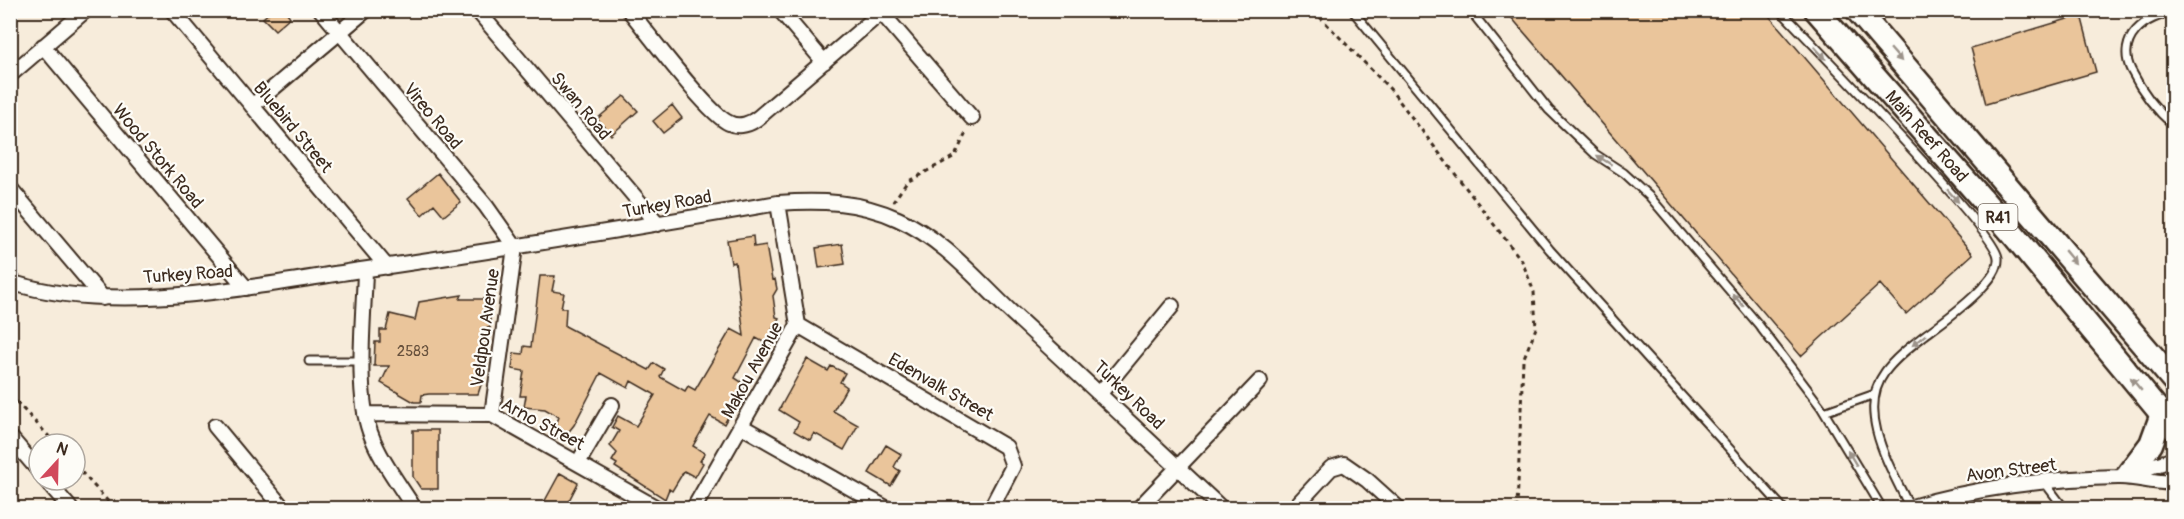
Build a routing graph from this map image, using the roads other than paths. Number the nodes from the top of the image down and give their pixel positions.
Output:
1 (86, 10) edge
2 (172, 10) edge
3 (321, 10) edge
4 (366, 10) edge
5 (477, 10) edge
6 (629, 10) edge
7 (780, 10) edge
8 (1352, 10) edge
9 (1470, 10) edge
10 (1780, 10) edge
11 (1816, 10) edge
12 (1857, 10) edge
13 (883, 11) edge
14 (2174, 13) edge
15 (339, 33) junction
16 (44, 46) junction
17 (824, 62) junction
18 (10, 75) edge
19 (252, 106) junction
20 (972, 118) road end
21 (2174, 126) edge
22 (10, 188) edge
23 (778, 203) junction
24 (658, 224) junction
25 (515, 247) junction
26 (387, 267) junction
27 (365, 270) junction
28 (10, 282) edge
29 (246, 288) junction
30 (103, 298) junction
31 (1172, 306) dead end
32 (798, 325) junction
33 (309, 361) dead end
34 (363, 361) junction
35 (1260, 381) dead end
36 (2174, 381) edge
37 (1101, 392) junction
38 (1875, 394) junction
39 (612, 405) dead end
40 (1824, 412) junction
41 (365, 414) junction
42 (492, 415) junction
43 (2168, 422) edge
44 (215, 426) dead end
45 (741, 426) junction
46 (10, 437) edge
47 (27, 457) edge
48 (2174, 459) edge
49 (578, 463) junction
50 (1178, 467) junction
51 (2125, 475) junction
52 (2174, 482) edge
53 (2045, 483) junction
54 (56, 492) edge
55 (70, 508) edge
56 (283, 508) edge
57 (414, 508) edge
58 (657, 508) edge
59 (694, 508) edge
60 (886, 508) edge
61 (991, 508) edge
62 (1138, 508) edge
63 (1221, 508) edge
64 (1294, 508) edge
65 (1398, 508) edge
66 (1783, 508) edge
67 (1882, 508) edge
68 (1909, 508) edge
69 (2064, 508) edge

1 - 16 street
2 - 19 street, Bluebird Street
3 - 15 street, Vireo Road
4 - 15 street
5 - 24 street, Swan Road
6 - 17 street
7 - 17 street
8 - 66 lane
40 -> 9 lane
10 -> 38 lane
43 -> 11 main road, Main Reef Road / R41
12 -> 36 main road, Main Reef Road / R41
13 - 17 street
13 - 20 street
14 - 21 lane
15 - 19 street
15 - 25 street, Vireo Road
16 - 18 street
16 - 29 street, Wood Stork Road
19 - 26 street, Bluebird Street
22 - 30 street
23 - 24 street, Turkey Road
23 - 32 street, Makou Avenue
23 - 37 street, Turkey Road
24 - 25 street, Turkey Road
25 - 26 street, Turkey Road
25 - 42 street, Veldpou Avenue
26 - 27 street, Turkey Road
27 - 29 street, Turkey Road
27 - 34 street
28 - 30 street, Turkey Road
29 - 30 street, Turkey Road
31 - 37 street
32 - 45 street, Makou Avenue
32 - 61 street, Edenvalk Street
33 - 34 lane
34 - 41 street
35 - 50 street
37 - 50 street, Turkey Road
38 - 40 lane
38 - 68 lane
39 - 49 street
67 -> 40 lane
41 - 42 street, Arno Street
41 - 57 street
42 - 49 street, Arno Street
43 - 51 main road
44 - 56 street
45 - 59 street, Makou Avenue
45 - 60 street
46 - 47 street
48 - 51 street, Avon Street
49 - 58 street, Arno Street
50 - 62 street
50 - 63 street, Turkey Road
51 - 52 street, Avon Street
51 - 53 street, Avon Street
53 - 68 street, Avon Street
53 - 69 lane
54 - 55 street
64 - 65 street

